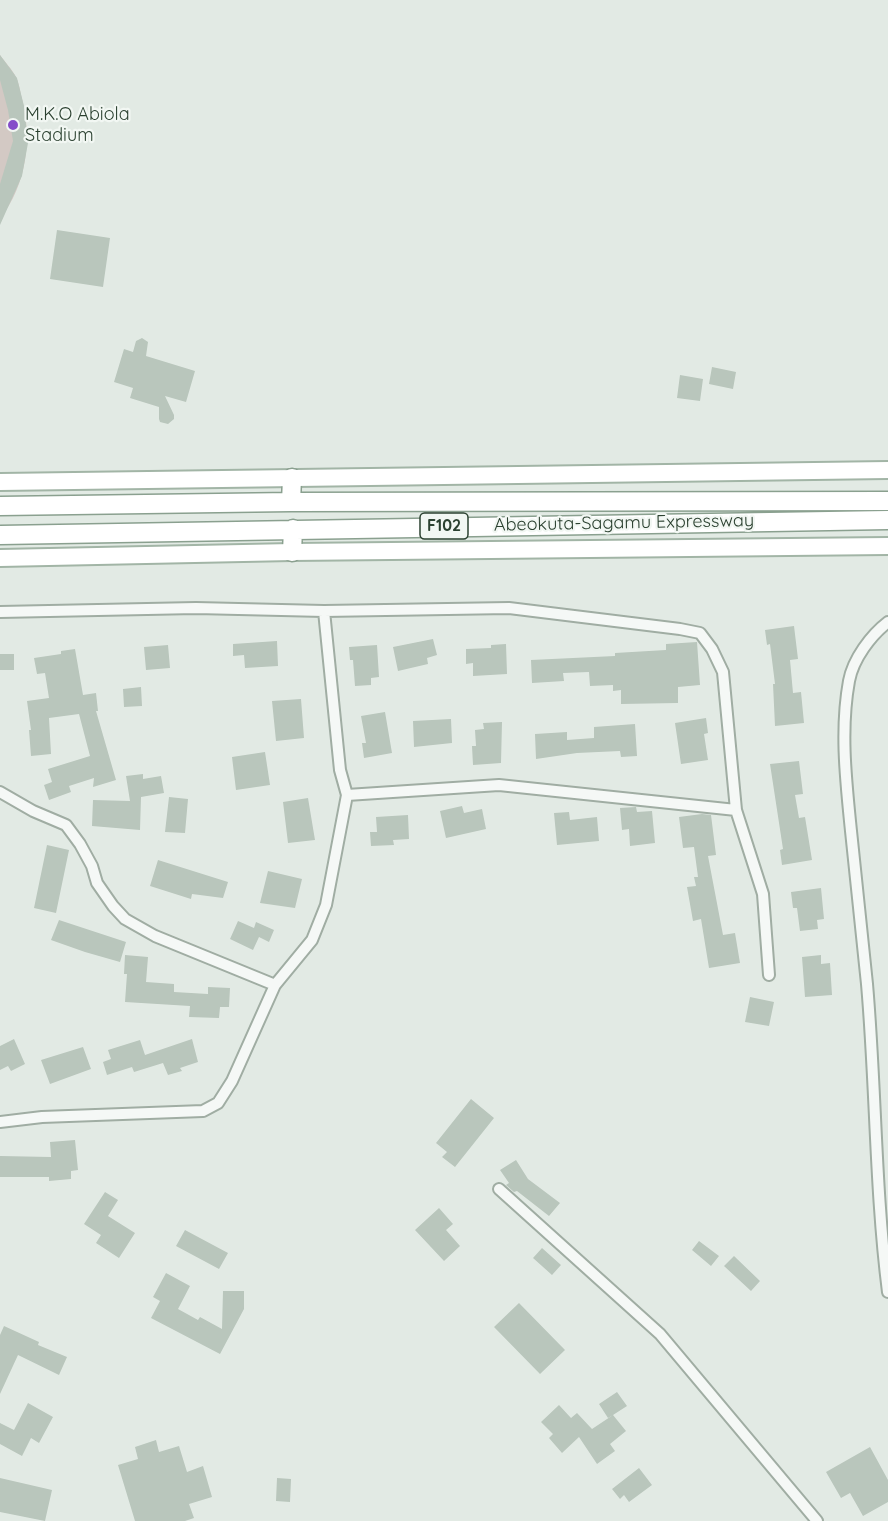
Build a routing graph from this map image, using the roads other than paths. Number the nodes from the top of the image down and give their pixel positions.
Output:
1 (888, 470) edge
2 (292, 478) junction
3 (0, 482) edge
4 (888, 501) edge
5 (291, 502) junction
6 (0, 506) edge
7 (888, 520) edge
8 (292, 529) junction
9 (0, 535) edge
10 (888, 546) edge
11 (292, 552) junction
12 (0, 558) edge
13 (324, 611) junction
14 (0, 612) edge
15 (888, 622) edge
16 (0, 792) edge
17 (347, 795) junction
18 (736, 810) junction
19 (770, 975) dead end
20 (275, 985) junction
21 (0, 1122) edge
22 (499, 1189) dead end
23 (883, 1189) edge
24 (888, 1292) edge
25 (817, 1521) edge

1 - 2 main road
2 - 3 main road
2 - 5 highway
4 - 5 highway, Abeokuta-Sagamu Expressway / F102
5 - 6 highway, Abeokuta-Sagamu Expressway / F102
7 - 8 highway, Abeokuta-Sagamu Expressway / F102
8 - 9 highway, Abeokuta-Sagamu Expressway / F102
8 - 11 highway
10 - 11 main road
11 - 12 main road
13 - 14 street
13 - 17 street
13 - 18 street
15 - 23 street
16 - 20 street
17 - 18 street
17 - 20 street
18 - 19 street
20 - 21 street
22 - 25 street
23 - 24 street

